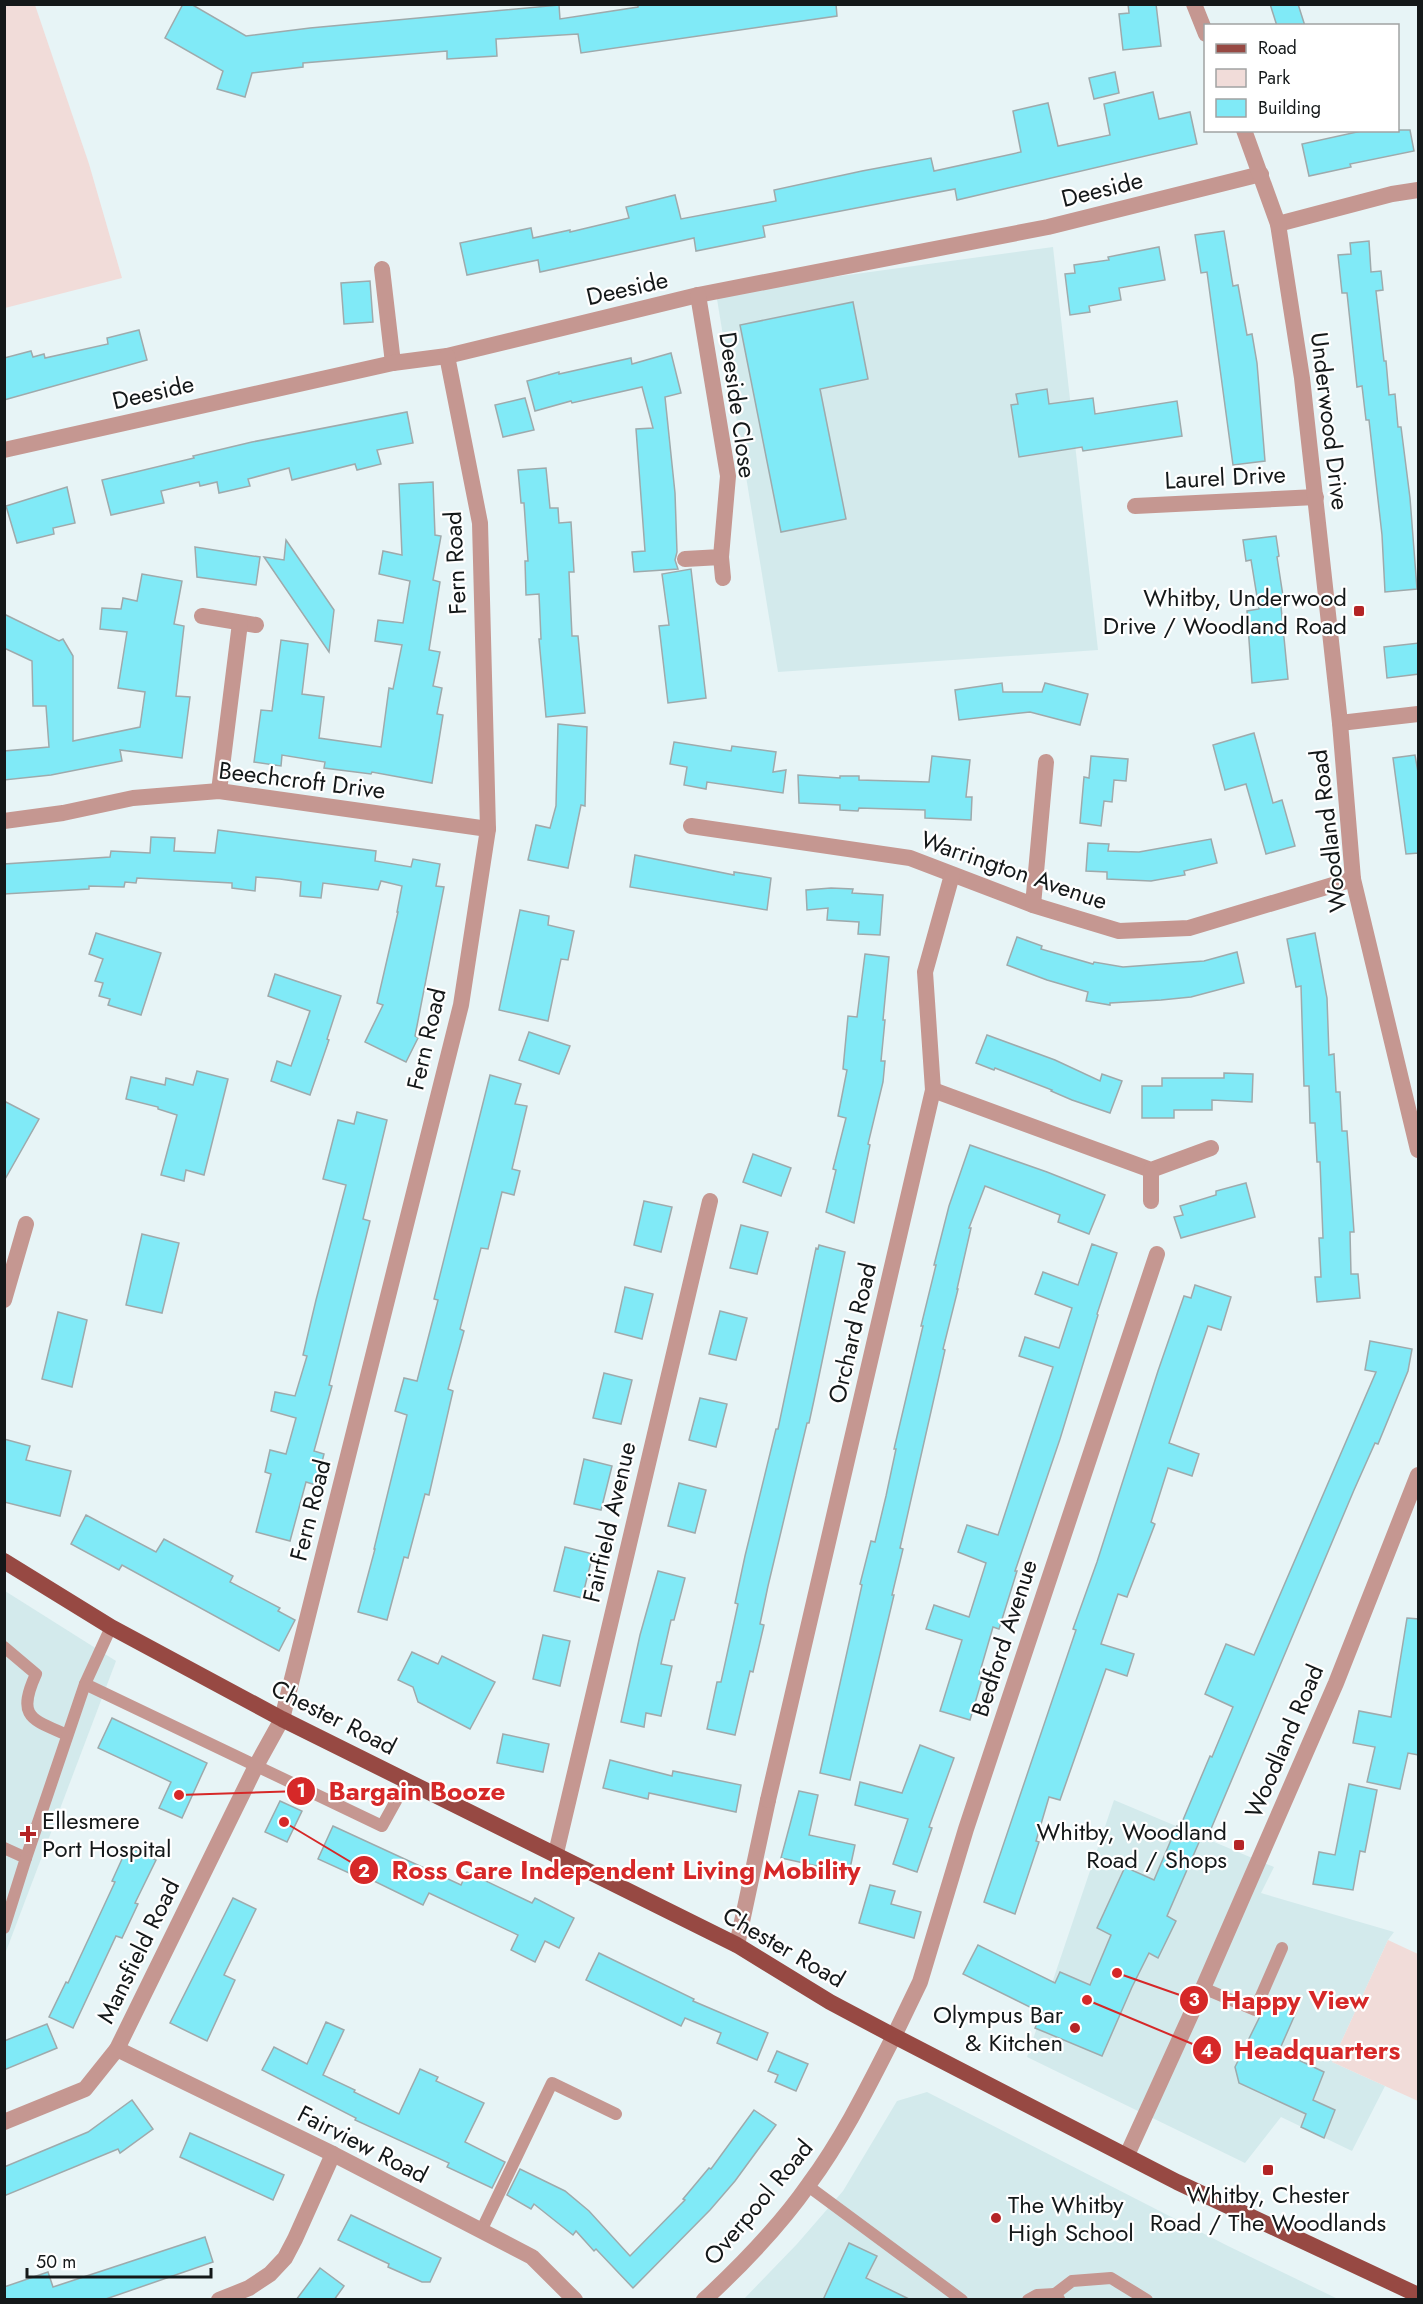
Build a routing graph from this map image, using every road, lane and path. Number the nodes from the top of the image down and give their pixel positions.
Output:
1 (1194, 4) edge
2 (1204, 29) edge
3 (1245, 132) edge
4 (1261, 174) junction
5 (1419, 190) edge
6 (1278, 224) junction
7 (381, 269) dead end
8 (698, 295) junction
9 (447, 356) junction
10 (393, 363) junction
11 (4, 450) edge
12 (1316, 497) junction
13 (1135, 506) dead end
14 (721, 556) junction
15 (685, 559) dead end
16 (723, 578) dead end
17 (202, 616) dead end
18 (1419, 714) edge
19 (1340, 723) junction
20 (1046, 762) dead end
21 (219, 791) junction
22 (4, 821) edge
23 (691, 826) dead end
24 (488, 829) junction
25 (952, 875) junction
26 (1353, 879) junction
27 (1033, 905) junction
28 (933, 1090) junction
29 (1211, 1148) dead end
30 (1419, 1150) edge
31 (1151, 1170) junction
32 (1151, 1201) dead end
33 (710, 1202) dead end
34 (26, 1224) dead end
35 (1157, 1254) dead end
36 (4, 1300) edge
37 (1419, 1475) edge
38 (4, 1561) edge
39 (111, 1627) junction
40 (4, 1647) edge
41 (85, 1684) junction
42 (282, 1719) junction
43 (68, 1735) junction
44 (256, 1766) junction
45 (407, 1781) junction
46 (4, 1848) edge
47 (556, 1853) junction
48 (26, 1858) junction
49 (4, 1928) edge
50 (737, 1945) junction
51 (1282, 1948) dead end
52 (1203, 1988) junction
53 (894, 2036) junction
54 (117, 2049) junction
55 (616, 2114) dead end
56 (4, 2122) edge
57 (333, 2154) junction
58 (1127, 2155) junction
59 (808, 2186) junction
60 (481, 2231) junction
61 (1419, 2295) edge
62 (1057, 2297) edge
63 (219, 2300) edge
64 (575, 2300) edge
65 (704, 2300) edge
66 (962, 2300) edge
67 (1028, 2300) edge
68 (1148, 2300) edge

1 - 2 street
3 - 4 street, Underwood Drive
4 - 6 street, Underwood Drive
4 - 8 street, Deeside
5 - 6 street
6 - 12 street, Underwood Drive
7 - 10 street
8 - 9 street, Deeside
8 - 14 street, Deeside Close
9 - 10 street, Deeside
9 - 24 street, Fern Road
10 - 11 street, Deeside
12 - 13 street, Laurel Drive
12 - 19 street, Underwood Drive
14 - 15 street
14 - 16 street, Deeside Close
17 - 21 street
18 - 19 street, Woodland Road
19 - 26 street, Woodland Road
20 - 27 street
21 - 22 street, Beechcroft Drive
21 - 24 street, Beechcroft Drive
23 - 25 street, Warrington Avenue
24 - 42 street, Fern Road
25 - 27 street, Warrington Avenue
25 - 28 street, Orchard Road
26 - 27 street, Warrington Avenue
26 - 30 street, Woodland Road
28 - 31 street
28 - 50 street, Orchard Road
29 - 31 street
31 - 32 street
33 - 47 street, Fairfield Avenue
34 - 36 street
35 - 53 street, Bedford Avenue
37 - 52 street, Woodland Road
38 - 39 main road, Chester Road
39 - 41 lane
39 - 42 main road, Chester Road
40 - 43 lane
41 - 43 lane
41 - 44 lane
42 - 44 street, Mansfield Road
42 - 45 main road, Chester Road
43 - 48 lane
44 - 45 lane
44 - 54 street, Mansfield Road
45 - 47 main road, Chester Road
46 - 48 lane
47 - 50 main road, Chester Road
48 - 49 lane
50 - 53 main road, Chester Road
51 - 52 lane
52 - 58 street, Woodland Road
53 - 58 main road, Chester Road
53 - 59 street, Overpool Road
54 - 56 street, Mansfield Road
54 - 57 street, Fairview Road
55 - 60 lane
57 - 60 street, Fairview Road
57 - 63 street
58 - 61 main road, Chester Road
59 - 65 street, Overpool Road
59 - 66 lane
60 - 64 street, Fairview Road
62 - 67 lane
62 - 68 lane

